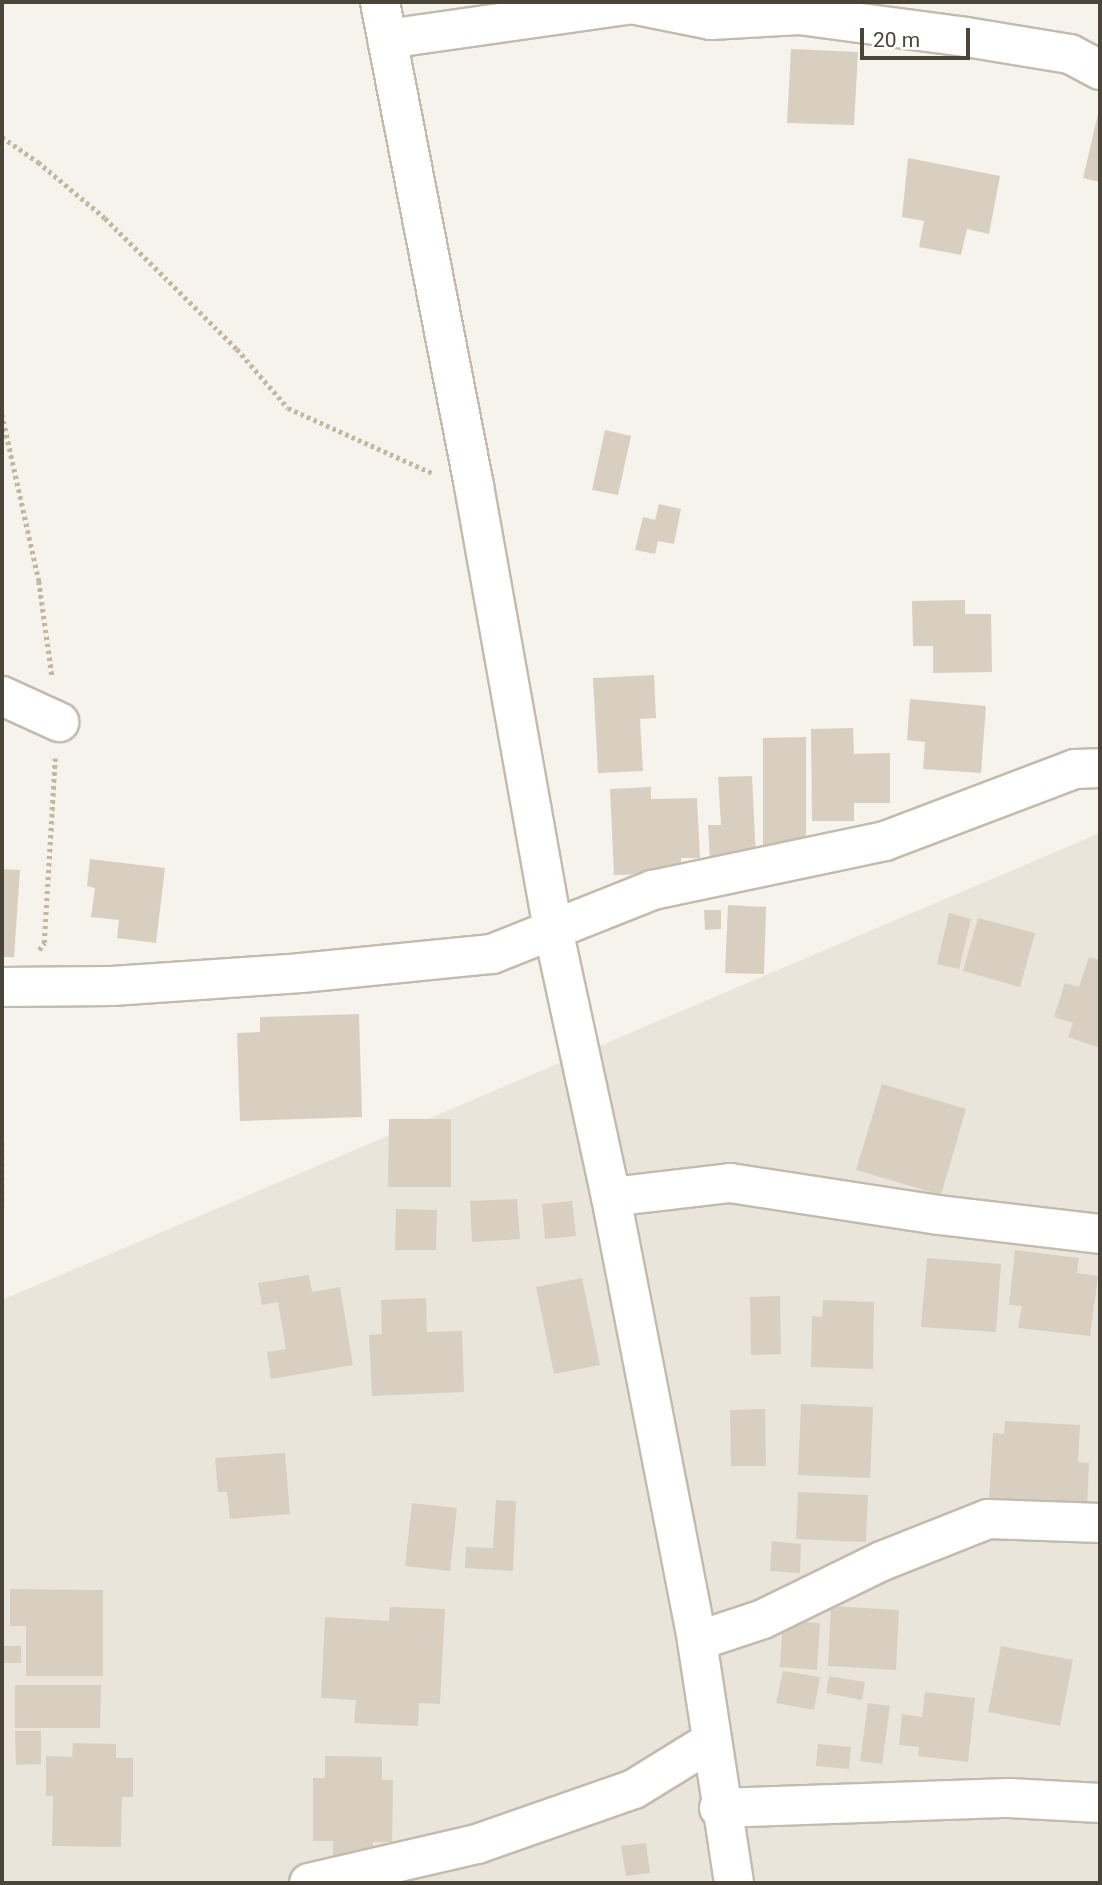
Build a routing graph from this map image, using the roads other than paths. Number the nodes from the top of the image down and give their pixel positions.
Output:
1 (380, 2) edge
2 (632, 3) edge
3 (387, 39) junction
4 (1100, 70) edge
5 (2, 696) edge
6 (59, 722) dead end
7 (1100, 768) edge
8 (553, 929) junction
9 (2, 987) edge
10 (611, 1197) junction
11 (1100, 1234) edge
12 (1100, 1523) edge
13 (697, 1641) junction
14 (710, 1742) junction
15 (1100, 1803) edge
16 (719, 1808) junction
17 (309, 1883) edge
18 (734, 1883) edge

1 - 3 street
2 - 3 street
2 - 4 street
3 - 8 street
5 - 6 street
7 - 8 street
8 - 9 street
8 - 10 street
10 - 11 street
10 - 13 street
12 - 13 street
13 - 14 street
14 - 16 street
14 - 17 street
15 - 16 street
16 - 18 street

